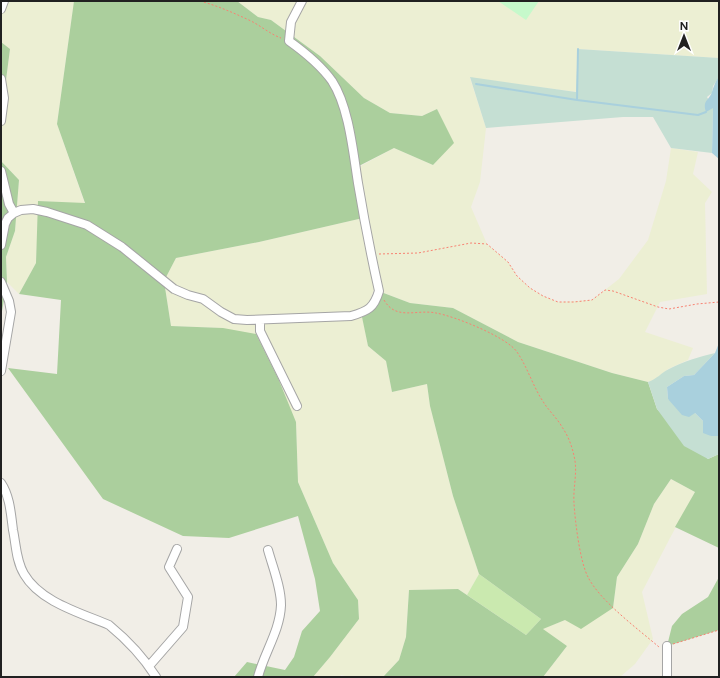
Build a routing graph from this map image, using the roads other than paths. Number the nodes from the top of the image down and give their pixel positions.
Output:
1 (4, 1) edge
2 (302, 1) edge
3 (1, 9) edge
4 (1, 79) edge
5 (1, 121) edge
6 (1, 171) edge
7 (14, 213) junction
8 (1, 245) edge
9 (1, 282) edge
10 (260, 320) junction
11 (1, 371) edge
12 (297, 406) dead end
13 (1, 483) edge
14 (178, 549) dead end
15 (268, 550) dead end
16 (663, 647) road end
17 (149, 666) junction
18 (156, 677) edge
19 (258, 677) edge
20 (667, 677) edge

1 - 3 street
2 - 10 street
4 - 5 street
6 - 7 street
7 - 8 street
7 - 10 street
9 - 11 street
10 - 12 street
13 - 17 street
14 - 17 street
15 - 19 street
16 - 20 street
17 - 18 street

